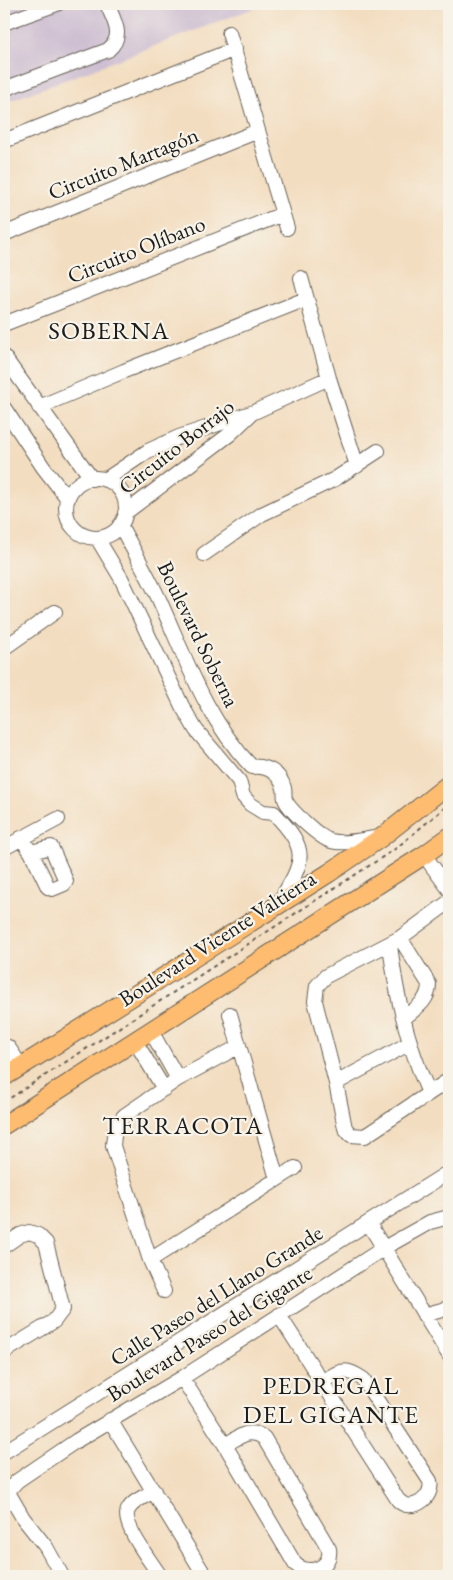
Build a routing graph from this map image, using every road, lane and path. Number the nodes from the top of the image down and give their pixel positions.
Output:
1 (57, 4) edge
2 (107, 4) edge
3 (4, 23) edge
4 (229, 33) dead end
5 (235, 49) junction
6 (4, 89) edge
7 (258, 131) junction
8 (4, 141) edge
9 (283, 214) junction
10 (287, 228) dead end
11 (4, 234) edge
12 (301, 278) dead end
13 (306, 299) junction
14 (4, 324) edge
15 (4, 357) edge
16 (329, 378) junction
17 (38, 407) junction
18 (4, 408) edge
19 (254, 412) junction
20 (378, 451) dead end
21 (357, 466) junction
22 (99, 479) junction
23 (68, 499) junction
24 (123, 519) junction
25 (97, 538) junction
26 (204, 554) dead end
27 (55, 612) dead end
28 (4, 648) edge
29 (252, 767) junction
30 (239, 781) junction
31 (449, 784) edge
32 (284, 799) junction
33 (449, 803) edge
34 (274, 813) junction
35 (58, 819) dead end
36 (382, 837) junction
37 (21, 838) junction
38 (447, 844) edge
39 (4, 848) edge
40 (31, 852) dead end
41 (424, 855) junction
42 (449, 889) edge
43 (449, 902) edge
44 (276, 907) junction
45 (395, 941) junction
46 (230, 1014) dead end
47 (404, 1018) junction
48 (150, 1031) junction
49 (135, 1041) junction
50 (410, 1043) junction
51 (4, 1047) edge
52 (238, 1047) junction
53 (20, 1066) junction
54 (4, 1077) edge
55 (178, 1079) junction
56 (449, 1080) edge
57 (336, 1083) junction
58 (164, 1089) junction
59 (429, 1093) junction
60 (4, 1102) edge
61 (4, 1126) edge
62 (296, 1168) dead end
63 (449, 1172) edge
64 (277, 1179) junction
65 (449, 1216) edge
66 (369, 1224) junction
67 (4, 1246) edge
68 (384, 1248) junction
69 (150, 1260) junction
70 (164, 1291) dead end
71 (449, 1308) edge
72 (279, 1315) junction
73 (424, 1315) junction
74 (4, 1352) edge
75 (449, 1355) edge
76 (182, 1378) junction
77 (323, 1382) junction
78 (110, 1420) junction
79 (226, 1445) junction
80 (4, 1452) edge
81 (154, 1491) junction
82 (5, 1492) edge
83 (59, 1575) edge
84 (160, 1576) edge
85 (206, 1576) edge

1 - 3 street
2 - 6 street
4 - 5 street
5 - 7 street
5 - 8 street
7 - 9 street
7 - 11 street, Circuito Martagón
9 - 10 street
9 - 14 street, Circuito Olíbano
12 - 13 street
13 - 16 street
13 - 17 street
15 - 17 street
16 - 19 street, Circuito Borrajo
16 - 21 street
17 - 22 street
18 - 23 street
19 - 22 street, Circuito Borrajo
19 - 24 street, Circuito Borrajo
20 - 21 street
21 - 26 street
22 - 23 street
22 - 24 street
23 - 25 street
24 - 25 street
24 - 29 street, Boulevard Soberna
25 - 30 street, Boulevard Soberna
27 - 28 street
29 - 30 street
29 - 32 street
30 - 34 street, Boulevard Soberna
31 - 36 main road, Boulevard Vicente Valtierra
32 - 34 street
32 - 36 street
33 - 60 path, Boulevard Vicente Valtierra
34 - 44 street, Boulevard Soberna
35 - 37 street
36 - 44 main road, Boulevard Vicente Valtierra
37 - 39 street
37 - 40 street
38 - 41 main road, Boulevard Vicente Valtierra
41 - 42 street
41 - 48 main road, Boulevard Vicente Valtierra
43 - 45 street
44 - 53 main road, Boulevard Vicente Valtierra
45 - 47 street
45 - 47 street
45 - 57 street
46 - 52 street
47 - 50 street
48 - 49 main road, Boulevard Vicente Valtierra
48 - 55 street
49 - 58 street
49 - 61 main road, Boulevard Vicente Valtierra
50 - 57 street
50 - 59 street
51 - 53 street
52 - 55 street
52 - 64 street
53 - 54 main road, Boulevard Vicente Valtierra
55 - 58 street
56 - 59 street
57 - 59 street
58 - 69 street
62 - 64 street
63 - 66 street, Calle Paseo del Llano Grande
64 - 69 street
65 - 68 street, Boulevard Paseo del Gigante
66 - 68 street
66 - 80 street, Calle Paseo del Llano Grande
67 - 74 street
68 - 72 street, Boulevard Paseo del Gigante
68 - 73 street
69 - 70 street
71 - 73 street
72 - 76 street, Boulevard Paseo del Gigante
72 - 77 street
73 - 75 street
76 - 78 street, Boulevard Paseo del Gigante
76 - 79 street
77 - 77 street
78 - 81 street
78 - 82 street, Boulevard Paseo del Gigante
79 - 79 street
81 - 84 street
81 - 85 street
82 - 83 street

